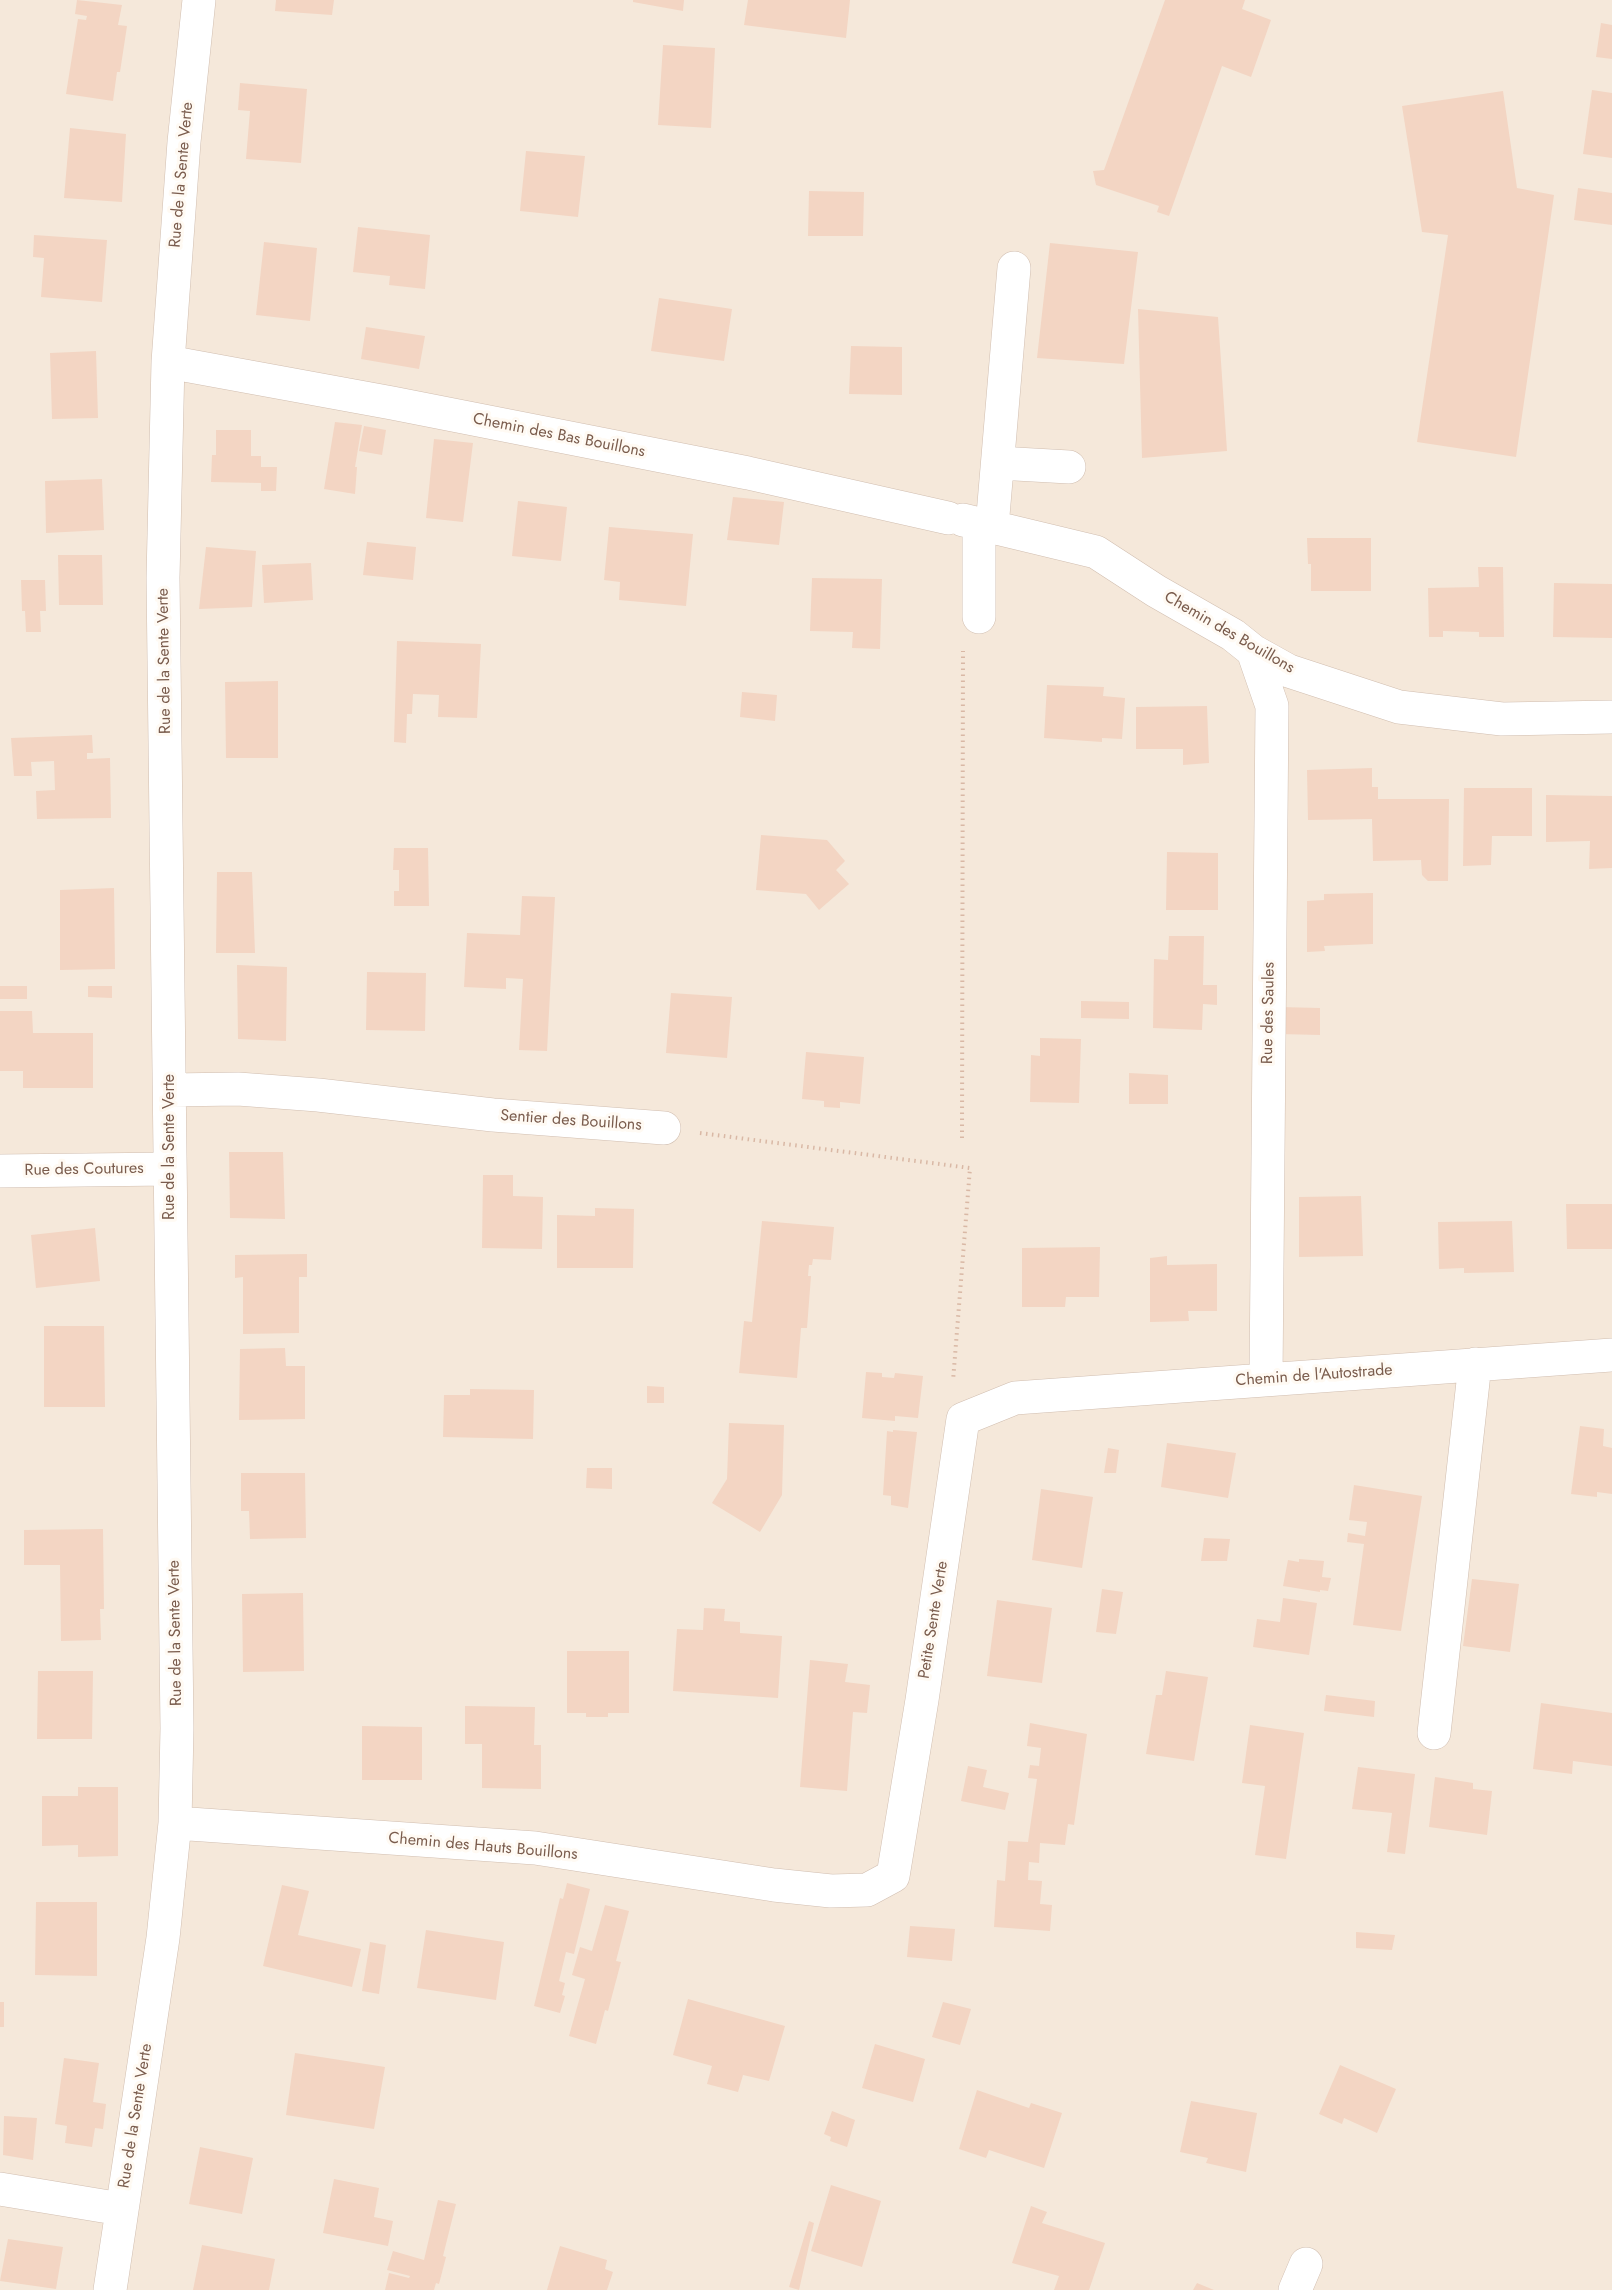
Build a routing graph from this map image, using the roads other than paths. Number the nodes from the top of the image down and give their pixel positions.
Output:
1 (199, 0) edge
2 (1014, 268) dead end
3 (168, 362) junction
4 (998, 463) junction
5 (1069, 467) dead end
6 (971, 522) junction
7 (971, 629) road end
8 (1253, 651) junction
9 (1612, 717) edge
10 (170, 1090) junction
11 (664, 1128) road end
12 (169, 1169) junction
13 (0, 1171) edge
14 (1612, 1355) edge
15 (1475, 1364) junction
16 (1266, 1379) junction
17 (963, 1419) joint
18 (1434, 1732) dead end
19 (175, 1823) junction
20 (893, 1876) joint
21 (0, 2189) edge
22 (121, 2209) junction
23 (110, 2290) edge

1 - 3 street, Rue de la Sente Verte
2 - 4 street
3 - 6 street, Chemin des Bas Bouillons
3 - 10 street, Rue de la Sente Verte
4 - 5 street
4 - 6 street
6 - 7 street
6 - 8 street, Chemin des Bouillons
8 - 9 street, Chemin des Bouillons
8 - 16 street, Rue des Saules
10 - 11 street, Sentier des Bouillons
10 - 12 street, Rue de la Sente Verte
12 - 13 street, Rue des Coutures
12 - 19 street, Rue de la Sente Verte
14 - 15 street, Chemin de l'Autostrade
15 - 16 street, Chemin de l'Autostrade
15 - 18 street
16 - 17 street, Chemin de l'Autostrade
17 - 20 street, Petite Sente Verte
19 - 20 street, Chemin des Hauts Bouillons
19 - 22 street, Rue de la Sente Verte
21 - 22 street
22 - 23 street, Rue de la Sente Verte

